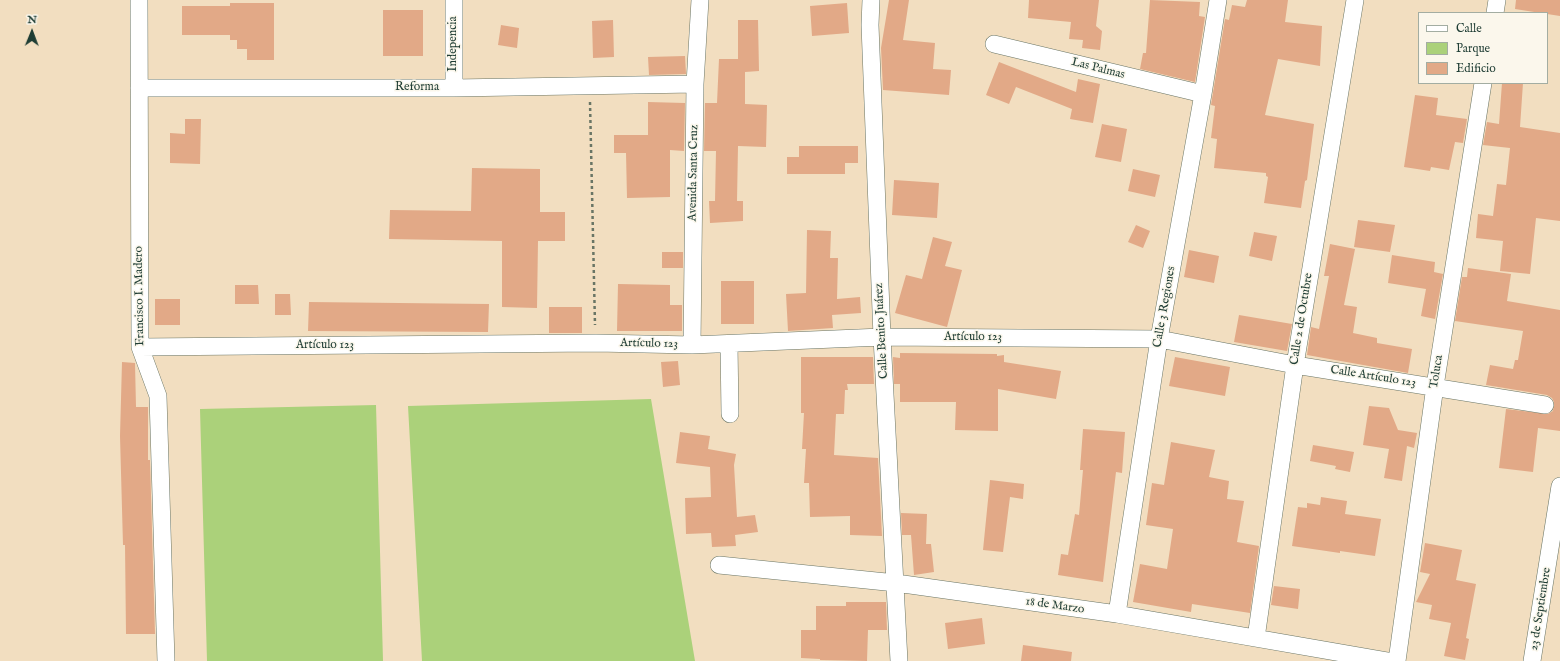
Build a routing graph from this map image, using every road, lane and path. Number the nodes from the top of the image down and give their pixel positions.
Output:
1 (139, 0) edge
2 (454, 0) edge
3 (700, 0) edge
4 (871, 0) edge
5 (1218, 0) edge
6 (1354, 0) edge
7 (1497, 0) edge
8 (1495, 12) edge
9 (994, 44) dead end
10 (695, 84) junction
11 (1483, 84) edge
12 (590, 86) junction
13 (139, 88) junction
14 (454, 88) junction
15 (1203, 94) junction
16 (882, 337) junction
17 (1159, 339) junction
18 (596, 343) junction
19 (729, 344) junction
20 (692, 345) junction
21 (140, 347) junction
22 (1294, 365) junction
23 (1434, 386) junction
24 (1545, 405) dead end
25 (730, 414) dead end
26 (1560, 486) edge
27 (719, 565) dead end
28 (896, 583) junction
29 (1117, 614) junction
30 (1256, 638) junction
31 (166, 661) edge
32 (899, 661) edge
33 (1388, 661) edge
34 (1397, 661) edge
35 (1532, 661) edge

1 - 13 street, Francisco I. Madero
2 - 14 street, Indepencia
3 - 10 street, Avenida Santa Cruz
4 - 16 street, Calle Benito Juárez
5 - 15 street, Calle 3 Regiones
6 - 22 street, Calle 2 de Octubre
7 - 8 street
9 - 15 street, Las Palmas
10 - 12 street, Reforma
10 - 20 street, Avenida Santa Cruz
11 - 23 street, Toluca
12 - 14 street, Reforma
12 - 18 path
13 - 14 street, Reforma
13 - 21 street, Francisco I. Madero
15 - 17 street, Calle 3 Regiones
16 - 17 street, Artículo 123
16 - 19 street, Artículo 123
16 - 28 street, Calle Benito Juárez
17 - 22 street, Artículo 123
17 - 29 street, Calle 3 Regiones
18 - 20 street, Artículo 123
18 - 21 street, Artículo 123
19 - 20 street, Artículo 123
19 - 25 street
21 - 31 street, Francisco I. Madero
22 - 23 street, Calle Artículo 123
22 - 30 street, Calle 2 de Octubre
23 - 24 street, Calle Artículo 123
23 - 34 street, Toluca
26 - 35 street, 23 de Septiembre
27 - 28 street, 18 de Marzo
28 - 29 street, 18 de Marzo
28 - 32 street, Calle Benito Juárez
29 - 30 street, 18 de Marzo
30 - 33 street, 18 de Marzo

